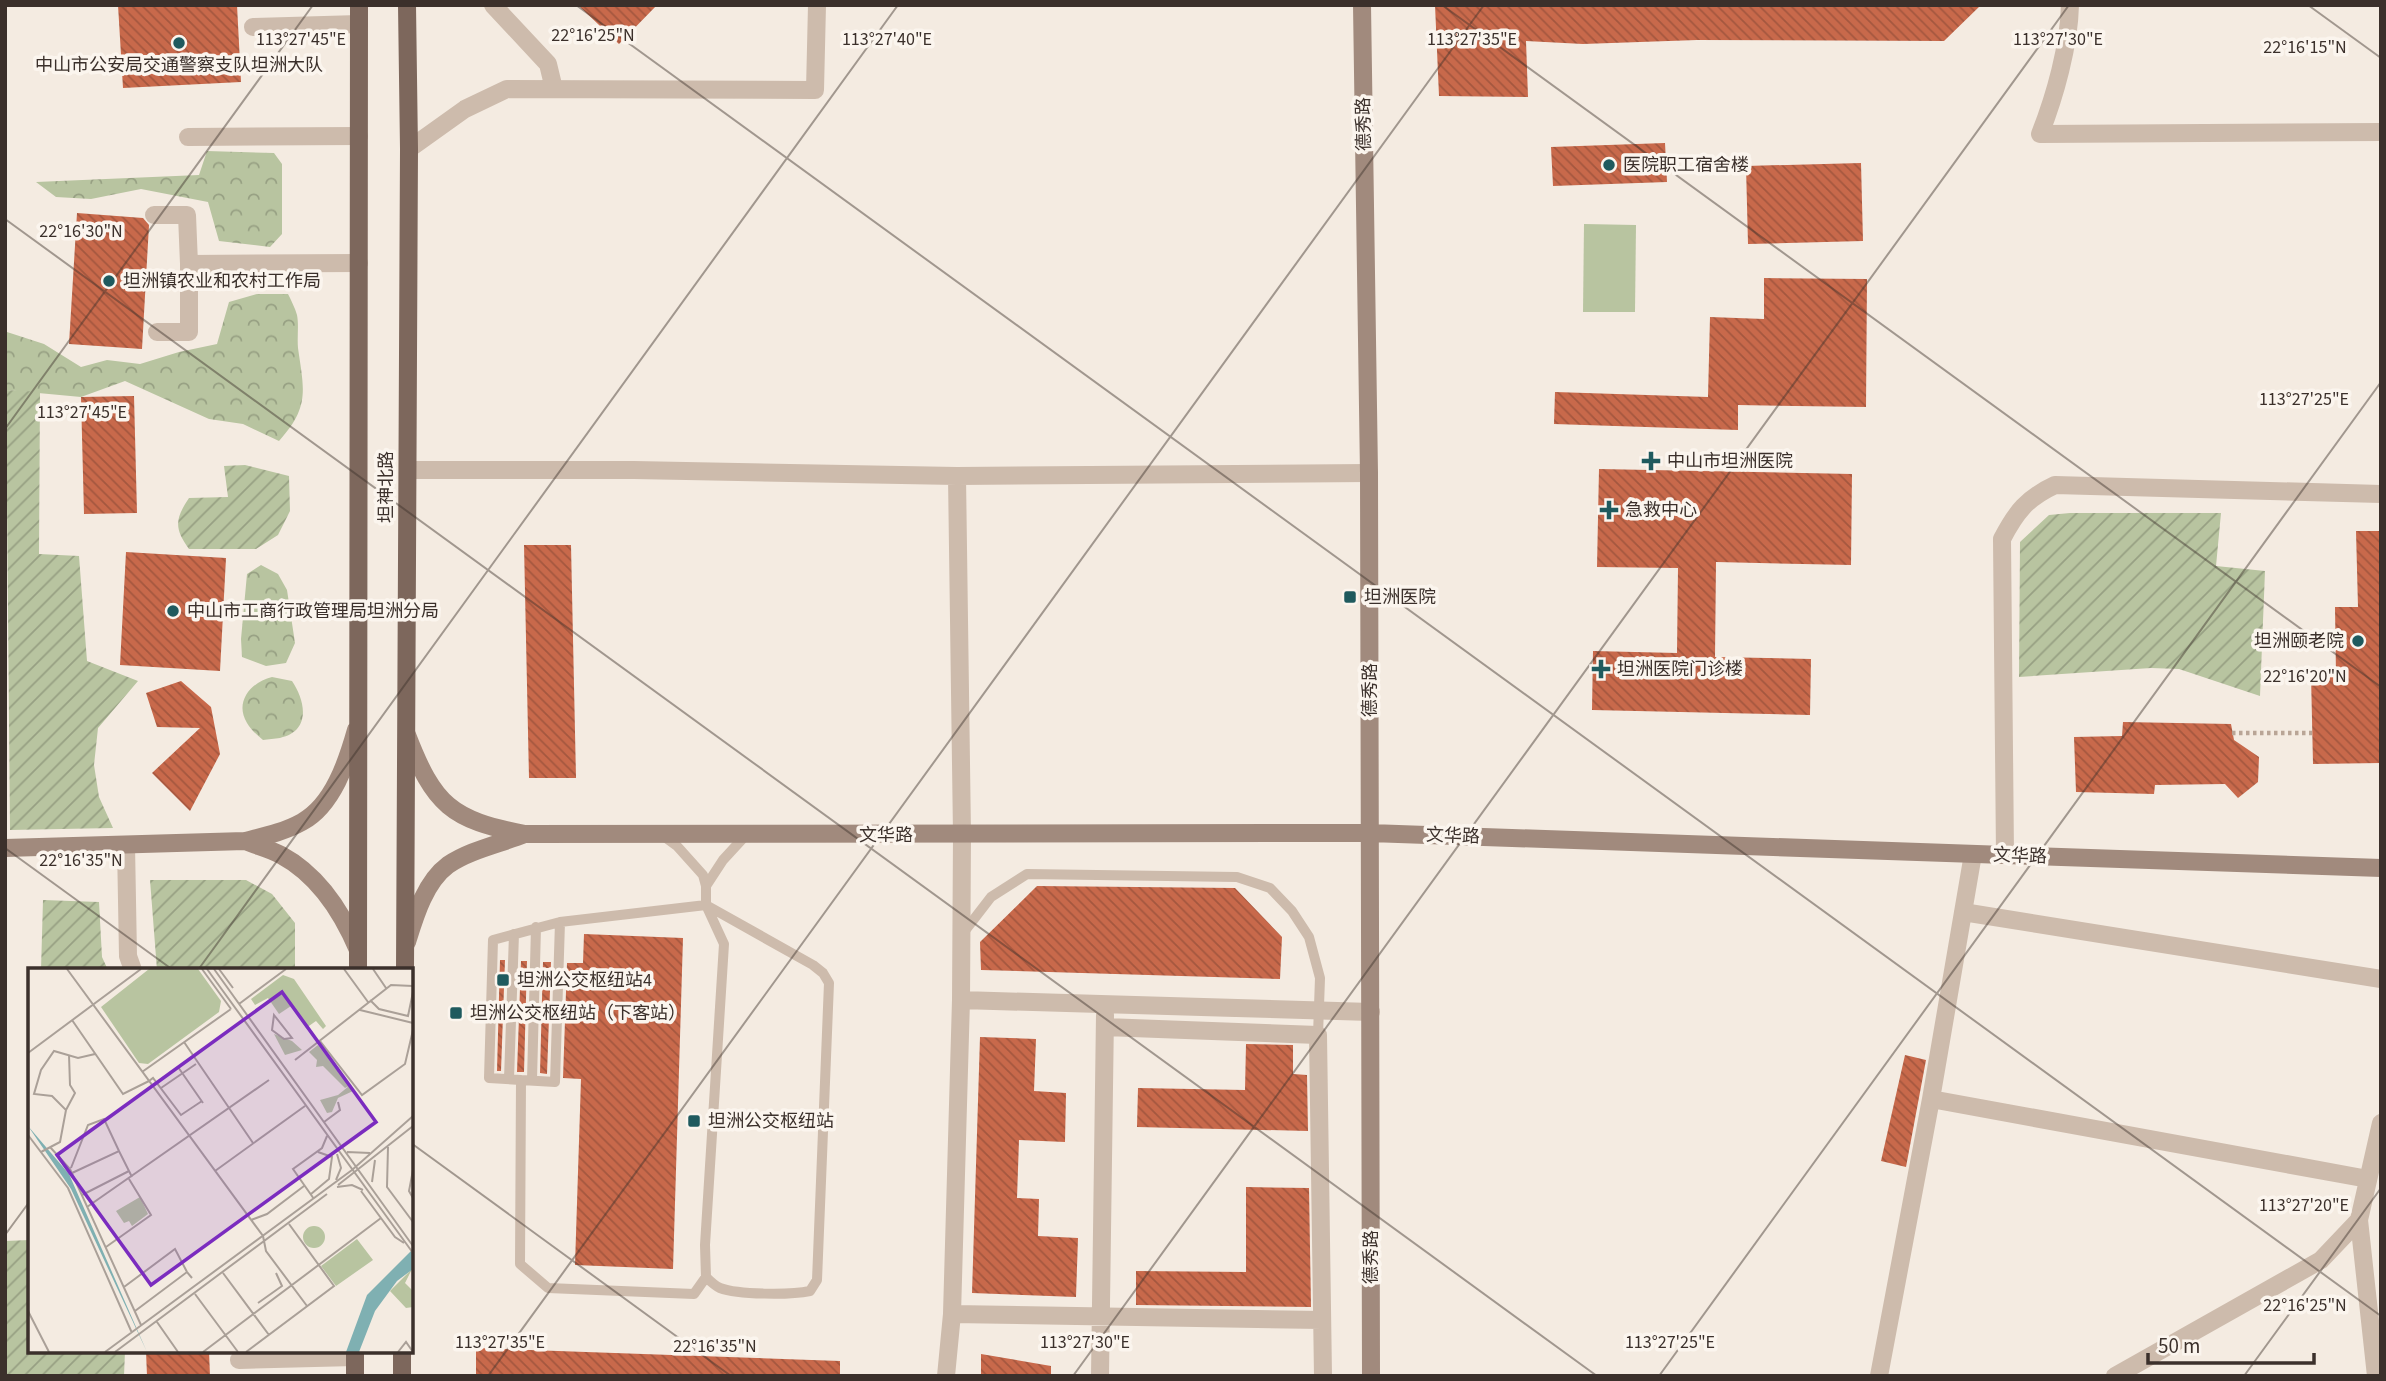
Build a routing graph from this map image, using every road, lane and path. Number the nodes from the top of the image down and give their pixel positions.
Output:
1 (359, 5) edge
2 (493, 5) edge
3 (817, 5) edge
4 (1362, 5) edge
5 (2070, 5) edge
6 (409, 9) edge
7 (359, 24) junction
8 (253, 27) dead end
9 (554, 89) junction
10 (2381, 132) edge
11 (359, 136) junction
12 (188, 137) dead end
13 (410, 149) junction
14 (155, 215) dead end
15 (359, 263) junction
16 (189, 264) junction
17 (157, 332) dead end
18 (408, 470) junction
19 (1369, 473) junction
20 (957, 476) junction
21 (2381, 494) edge
22 (359, 722) junction
23 (407, 733) junction
24 (2232, 733) dead end
25 (2312, 733) dead end
26 (1370, 833) junction
27 (525, 835) junction
28 (662, 835) junction
29 (746, 835) junction
30 (962, 835) junction
31 (245, 841) junction
32 (125, 845) junction
33 (5, 848) edge
34 (1973, 854) junction
35 (2005, 855) junction
36 (2381, 868) edge
37 (706, 886) junction
38 (706, 905) junction
39 (1963, 912) junction
40 (560, 922) junction
41 (536, 927) junction
42 (514, 933) junction
43 (961, 936) junction
44 (405, 947) junction
45 (358, 950) junction
46 (132, 968) edge
47 (358, 968) edge
48 (405, 968) edge
49 (2381, 979) edge
50 (961, 1000) junction
51 (1104, 1004) junction
52 (1319, 1011) junction
53 (1371, 1012) junction
54 (1105, 1027) junction
55 (1318, 1035) junction
56 (521, 1080) junction
57 (1931, 1099) junction
58 (2381, 1123) edge
59 (2368, 1179) junction
60 (2359, 1220) junction
61 (706, 1278) junction
62 (952, 1314) junction
63 (1101, 1316) junction
64 (1322, 1320) junction
65 (402, 1353) edge
66 (355, 1354) edge
67 (239, 1360) dead end
68 (355, 1376) edge
69 (402, 1376) edge
70 (946, 1376) edge
71 (1100, 1376) edge
72 (1323, 1376) edge
73 (1371, 1376) edge
74 (1879, 1376) edge
75 (2115, 1376) edge
76 (2376, 1376) edge

1 - 7 main road, 坦神北路
2 - 9 street
3 - 9 street
4 - 19 street, 德秀路
5 - 10 street
6 - 13 main road, 坦神北路
7 - 8 street
7 - 11 main road, 坦神北路
9 - 13 street
11 - 12 street
11 - 15 main road, 坦神北路
13 - 18 main road, 坦神北路
14 - 16 street
15 - 16 street
15 - 22 main road, 坦神北路
16 - 17 street
18 - 20 street
18 - 23 main road, 坦神北路
19 - 20 street
19 - 26 street, 德秀路
20 - 30 street
21 - 35 street
22 - 31 street
22 - 45 main road, 坦神北路
23 - 27 street
23 - 44 main road, 坦神北路
24 - 25 path
26 - 30 street, 文华路
26 - 34 street, 文华路
26 - 53 street, 德秀路
27 - 28 street, 文华路
27 - 44 street
28 - 29 street, 文华路
28 - 37 lane
29 - 30 street, 文华路
29 - 37 lane
30 - 43 street
31 - 32 street
31 - 45 street
32 - 33 street
32 - 46 street
34 - 35 street, 文华路
34 - 39 street
35 - 36 street, 文华路
37 - 38 lane
38 - 40 lane
38 - 61 lane
38 - 61 lane
39 - 49 street
39 - 57 street
40 - 41 lane
40 - 56 lane
41 - 42 lane
41 - 56 lane
42 - 56 lane
42 - 56 lane
43 - 50 street
43 - 52 lane
44 - 48 main road, 坦神北路
45 - 47 main road, 坦神北路
50 - 51 street
50 - 62 street
51 - 52 street
51 - 54 street
52 - 53 street
52 - 55 lane
53 - 73 street, 德秀路
54 - 55 street
54 - 63 street
55 - 64 street
56 - 61 lane
57 - 59 street
57 - 74 street
58 - 59 street
59 - 60 street
60 - 75 street
60 - 76 street
62 - 63 street
62 - 70 street
63 - 64 street
63 - 71 street
64 - 72 street
65 - 69 main road
66 - 67 street
66 - 68 main road

